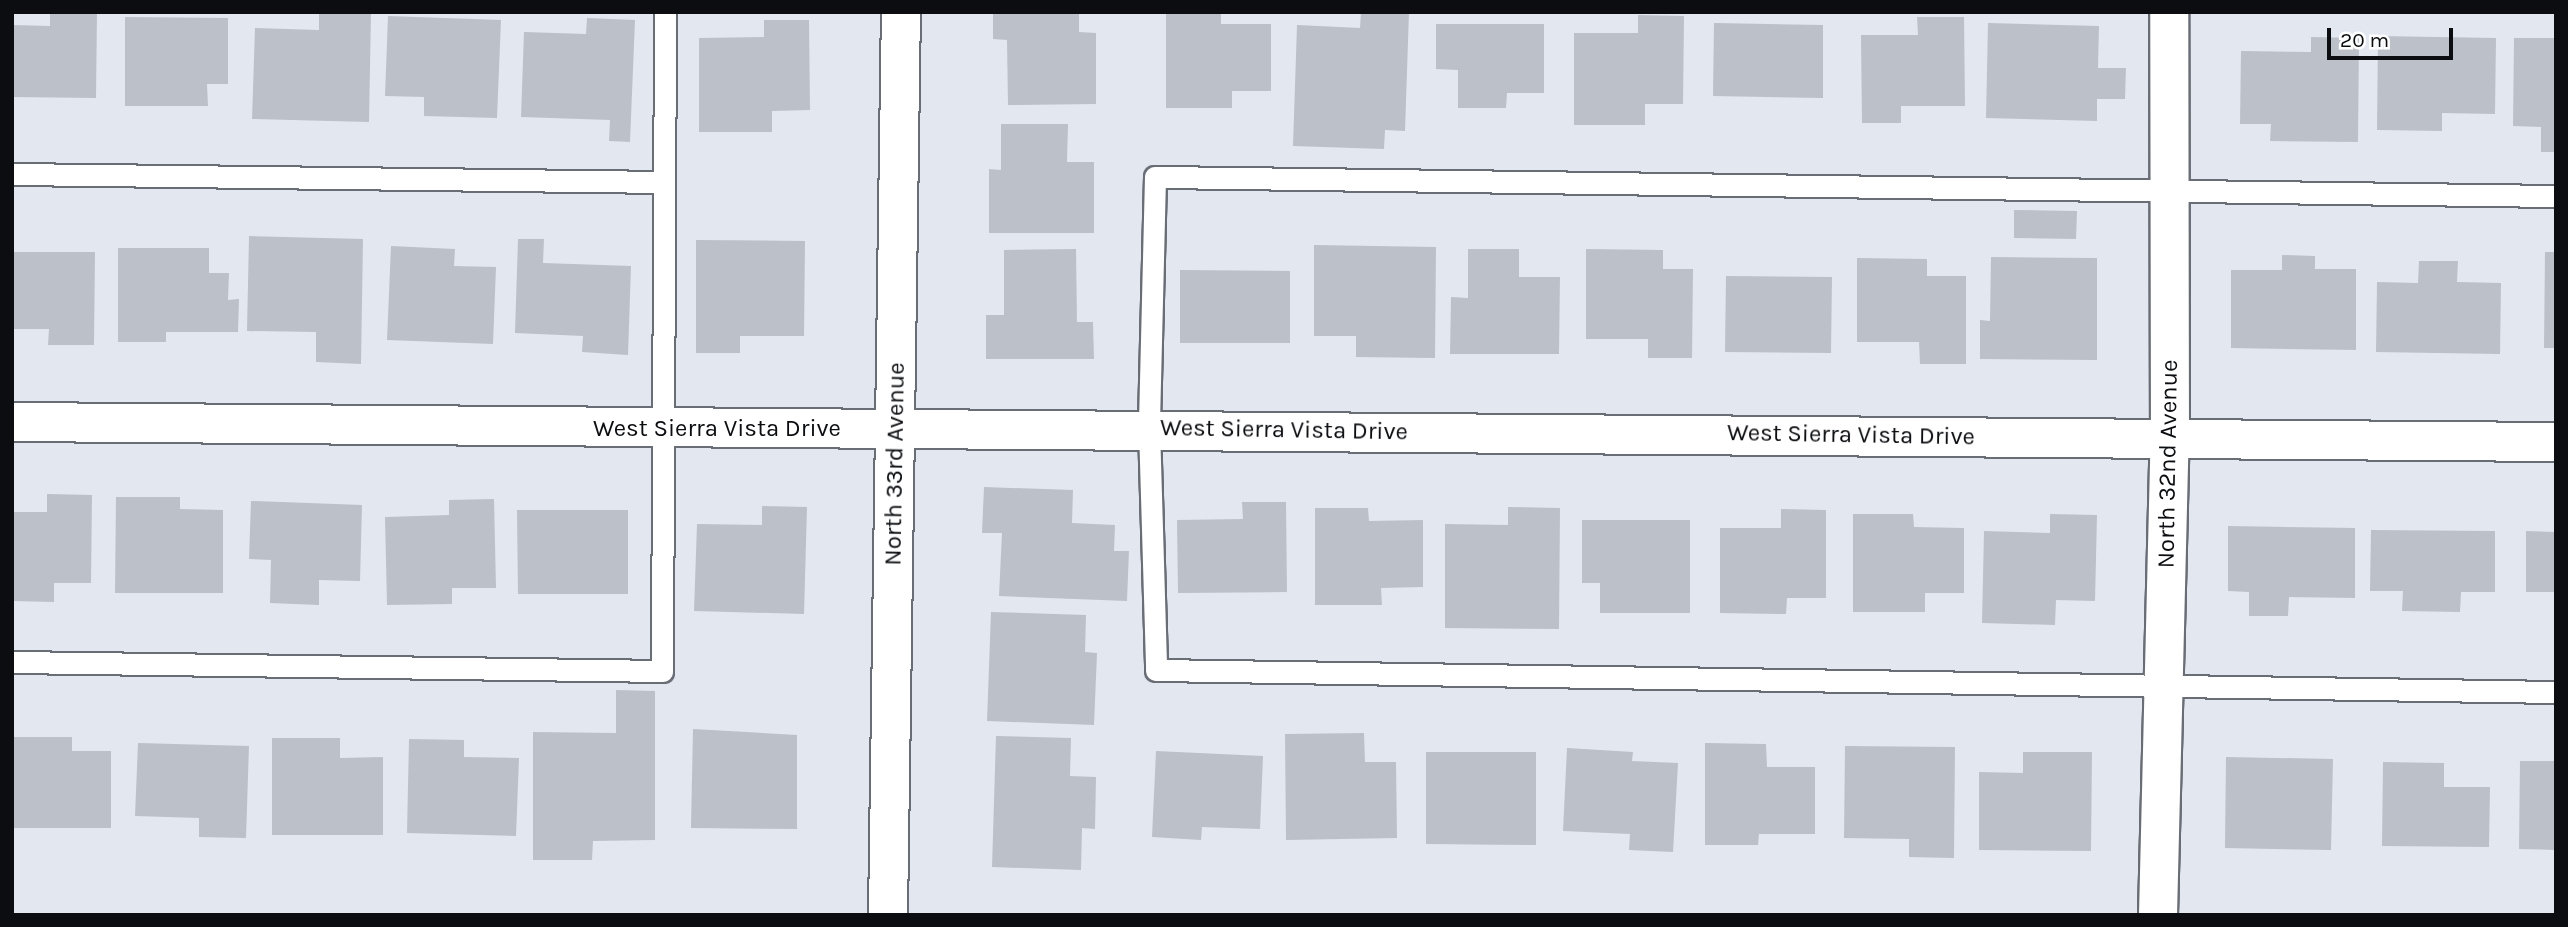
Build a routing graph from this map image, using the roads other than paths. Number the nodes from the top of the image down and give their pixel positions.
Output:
1 (665, 12) edge
2 (901, 12) edge
3 (2169, 12) edge
4 (12, 174) edge
5 (664, 182) junction
6 (2172, 195) junction
7 (2556, 196) edge
8 (12, 422) edge
9 (895, 428) junction
10 (1149, 429) junction
11 (661, 430) junction
12 (2170, 439) junction
13 (2556, 442) edge
14 (12, 662) edge
15 (2162, 690) junction
16 (2556, 692) edge
17 (888, 915) edge
18 (2158, 915) edge

1 - 5 lane
2 - 9 street, North 33rd Avenue
3 - 6 street, North 32nd Avenue
4 - 5 lane
5 - 11 lane
6 - 7 lane
6 - 10 lane
6 - 12 street, North 32nd Avenue
8 - 11 street, West Sierra Vista Drive
9 - 10 street, West Sierra Vista Drive
9 - 11 street, West Sierra Vista Drive
9 - 17 street, North 33rd Avenue
10 - 12 street, West Sierra Vista Drive
10 - 15 lane
11 - 14 lane
12 - 13 street, West Sierra Vista Drive
12 - 15 street, North 32nd Avenue
15 - 16 lane
15 - 18 street, North 32nd Avenue

